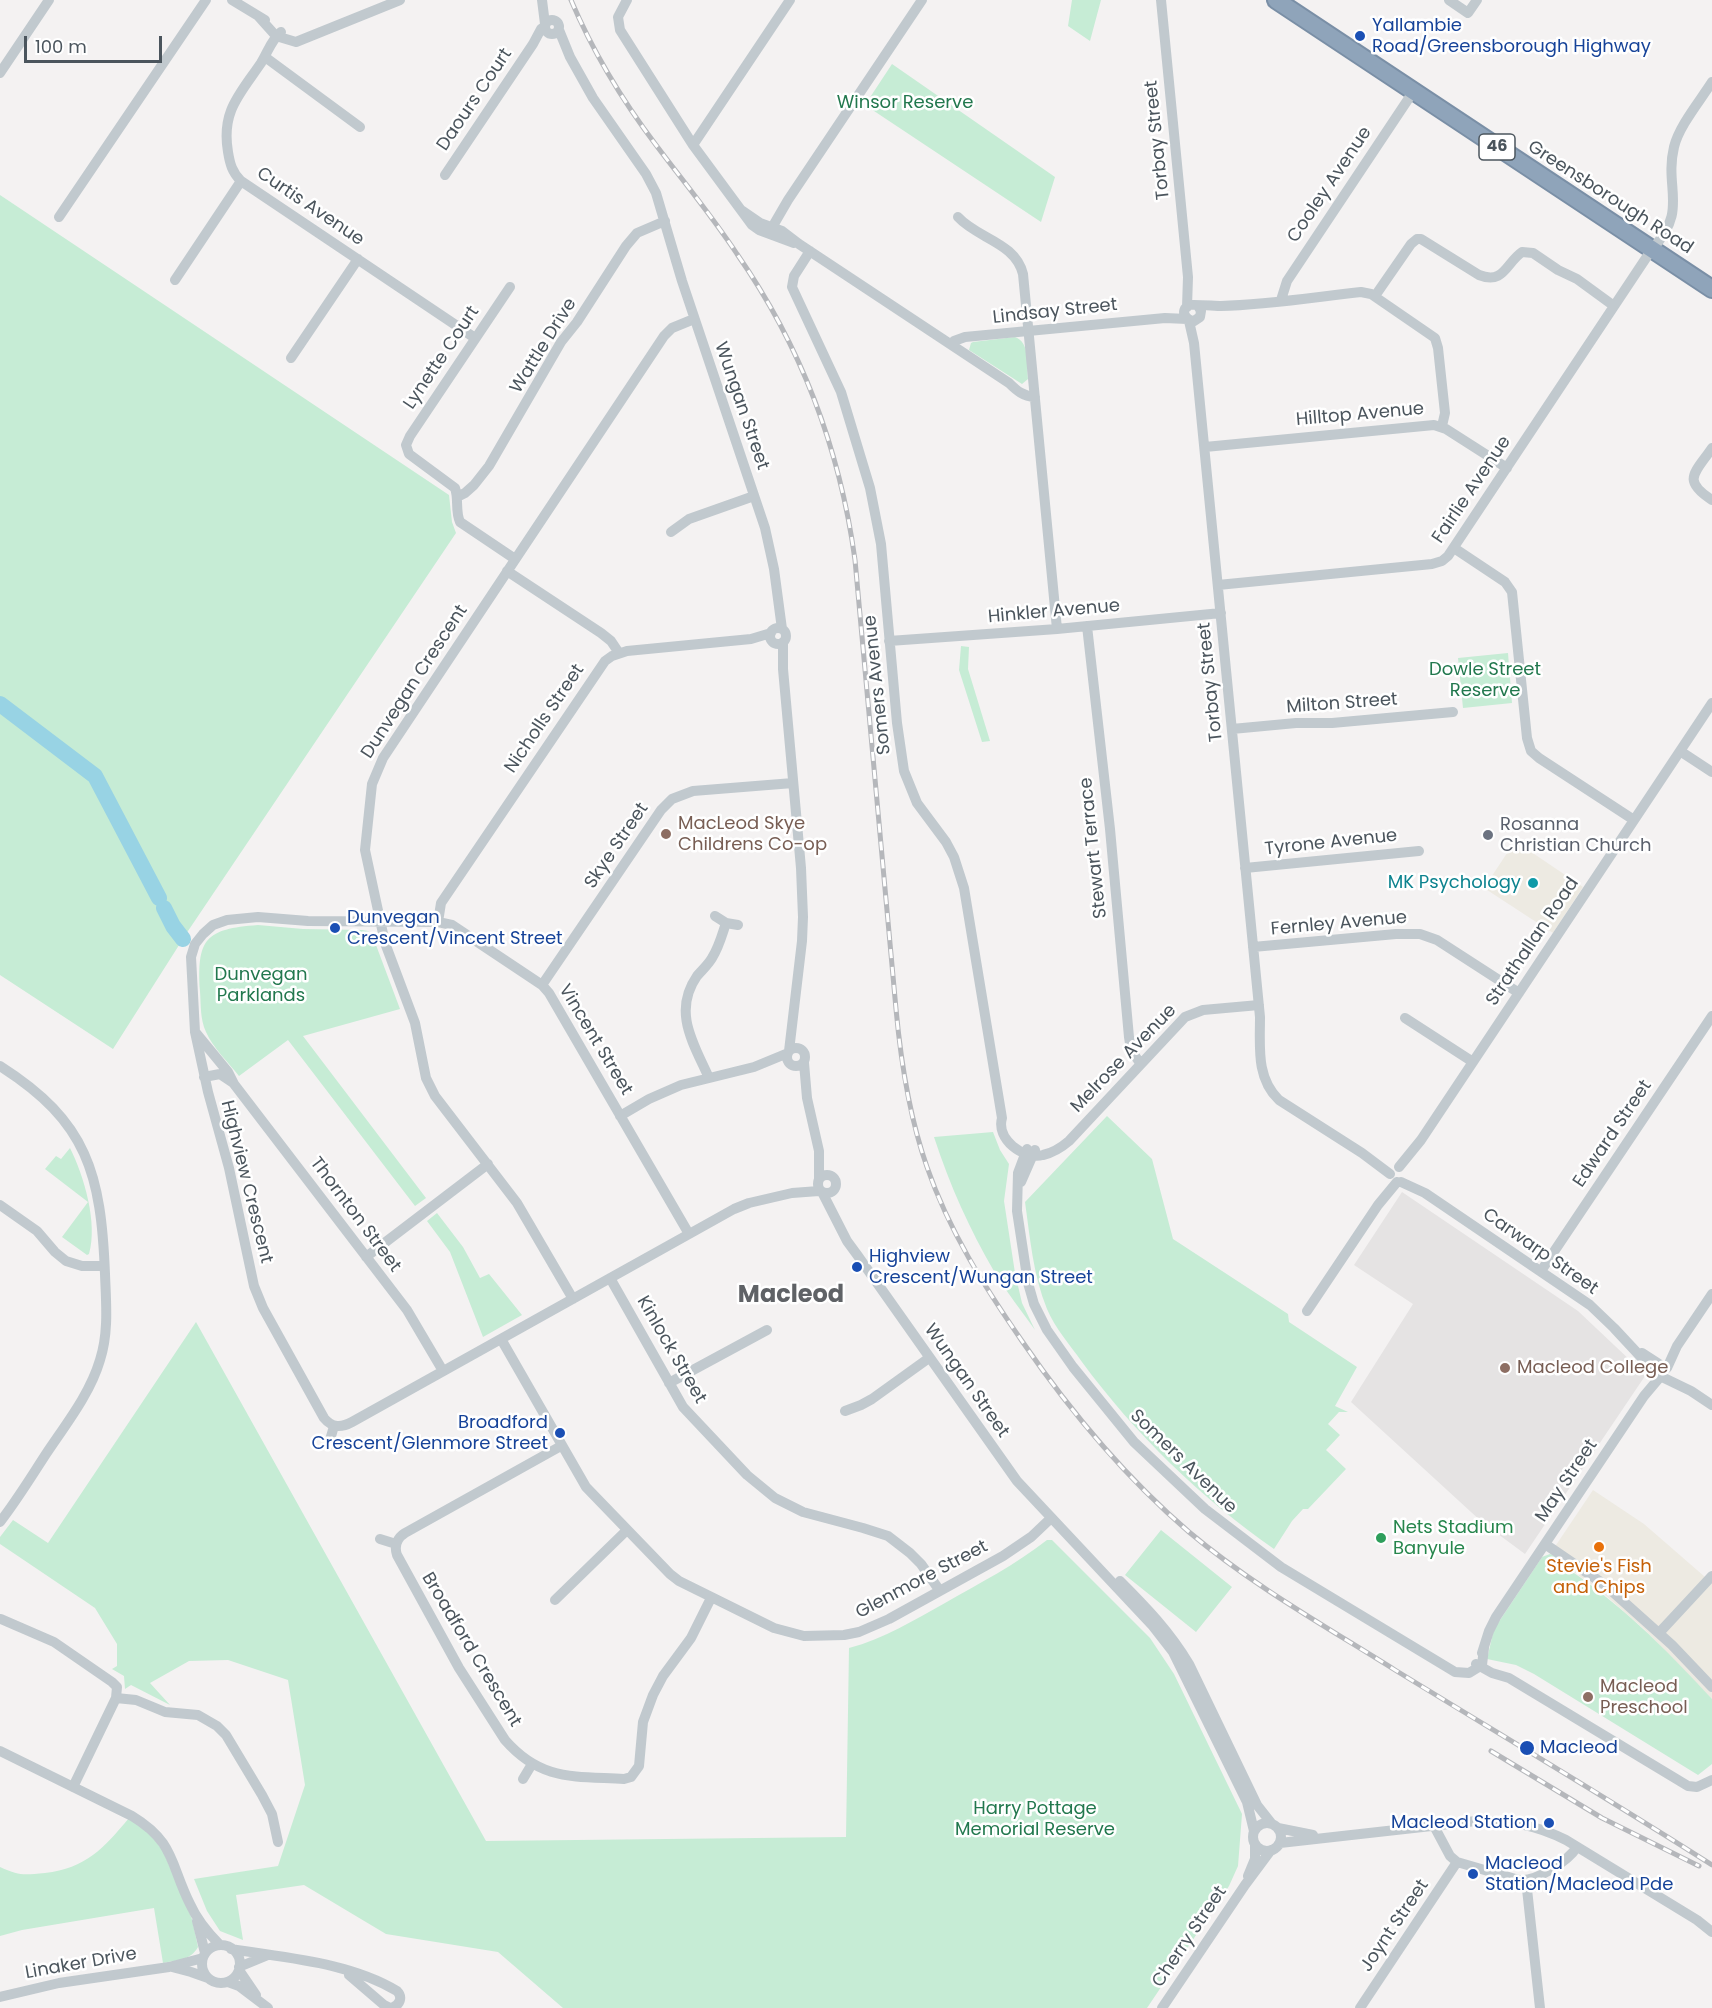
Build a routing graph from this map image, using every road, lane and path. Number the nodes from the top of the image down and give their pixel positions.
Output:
1 (48, 0) edge
2 (206, 0) edge
3 (232, 0) edge
4 (400, 0) edge
5 (543, 0) edge
6 (627, 0) edge
7 (790, 0) edge
8 (922, 0) edge
9 (1161, 0) edge
10 (1276, 0) edge
11 (1449, 0) edge
12 (1477, 0) edge
13 (248, 4) edge
14 (550, 28) junction
15 (279, 35) junction
16 (265, 57) junction
17 (0, 73) edge
18 (1712, 82) edge
19 (1413, 92) junction
20 (360, 127) dead end
21 (693, 145) junction
22 (445, 175) dead end
23 (241, 181) junction
24 (59, 217) dead end
25 (958, 217) dead end
26 (665, 221) junction
27 (771, 230) junction
28 (1653, 249) junction
29 (810, 252) junction
30 (358, 259) junction
31 (175, 280) dead end
32 (510, 287) dead end
33 (1712, 289) edge
34 (1375, 296) junction
35 (1281, 300) junction
36 (1614, 306) junction
37 (1192, 313) junction
38 (694, 319) junction
39 (1028, 331) junction
40 (476, 338) junction
41 (951, 344) junction
42 (291, 358) dead end
43 (1034, 392) junction
44 (1442, 426) junction
45 (1204, 447) junction
46 (1712, 448) edge
47 (1507, 468) junction
48 (457, 496) junction
49 (754, 496) junction
50 (1712, 500) edge
51 (671, 532) dead end
52 (1454, 548) junction
53 (515, 559) junction
54 (507, 571) junction
55 (1218, 585) junction
56 (1221, 613) junction
57 (1087, 626) junction
58 (1057, 629) junction
59 (776, 636) junction
60 (890, 641) junction
61 (619, 653) junction
62 (1712, 703) edge
63 (1454, 712) dead end
64 (1232, 729) junction
65 (1680, 751) junction
66 (1712, 772) edge
67 (793, 783) junction
68 (1634, 820) junction
69 (1419, 851) dead end
70 (1245, 868) junction
71 (714, 916) dead end
72 (380, 921) junction
73 (438, 922) junction
74 (726, 923) junction
75 (738, 925) dead end
76 (207, 929) joint
77 (1253, 947) junction
78 (542, 986) junction
79 (1519, 993) junction
80 (1259, 1005) junction
81 (1712, 1016) edge
82 (1405, 1018) dead end
83 (792, 1020) junction
84 (195, 1032) junction
85 (802, 1050) junction
86 (216, 1057) junction
87 (790, 1059) junction
88 (202, 1062) junction
89 (804, 1062) junction
90 (1473, 1062) junction
91 (1140, 1063) junction
92 (0, 1066) edge
93 (204, 1077) junction
94 (709, 1078) junction
95 (1269, 1080) joint
96 (234, 1084) junction
97 (807, 1098) junction
98 (620, 1116) junction
99 (819, 1151) junction
100 (1030, 1151) junction
101 (488, 1164) junction
102 (1398, 1174) junction
103 (832, 1176) junction
104 (819, 1186) junction
105 (834, 1190) junction
106 (0, 1205) edge
107 (839, 1225) junction
108 (689, 1234) junction
109 (366, 1257) junction
110 (104, 1266) junction
111 (1541, 1271) junction
112 (610, 1278) junction
113 (1712, 1294) edge
114 (573, 1299) junction
115 (1307, 1311) dead end
116 (767, 1330) dead end
117 (501, 1339) junction
118 (929, 1358) junction
119 (1660, 1370) junction
120 (443, 1371) junction
121 (669, 1383) junction
122 (1712, 1405) edge
123 (845, 1410) dead end
124 (334, 1426) junction
125 (330, 1440) dead end
126 (561, 1446) junction
127 (1051, 1518) junction
128 (0, 1522) edge
129 (627, 1530) junction
130 (381, 1539) dead end
131 (396, 1544) junction
132 (1545, 1544) junction
133 (1079, 1546) junction
134 (1712, 1576) edge
135 (940, 1591) junction
136 (711, 1598) junction
137 (555, 1600) dead end
138 (2, 1619) edge
139 (1659, 1633) junction
140 (1479, 1666) junction
141 (1712, 1687) edge
142 (116, 1698) junction
143 (0, 1751) edge
144 (532, 1764) junction
145 (523, 1779) dead end
146 (1712, 1780) edge
147 (73, 1786) junction
148 (1275, 1826) junction
149 (1434, 1826) junction
150 (1254, 1831) junction
151 (1335, 1837) junction
152 (278, 1842) dead end
153 (1255, 1844) junction
154 (1275, 1846) junction
155 (1577, 1847) junction
156 (1457, 1862) junction
157 (1526, 1880) junction
158 (1245, 1885) junction
159 (196, 1916) junction
160 (1712, 1932) edge
161 (220, 1945) junction
162 (231, 1949) junction
163 (204, 1955) junction
164 (268, 1955) junction
165 (169, 1967) junction
166 (239, 1968) junction
167 (341, 1969) junction
168 (208, 1978) junction
169 (228, 1982) junction
170 (0, 1997) edge
171 (263, 2004) edge
172 (391, 2008) edge
173 (1162, 2008) edge
174 (1360, 2008) edge
175 (1540, 2008) edge

1 - 17 street
2 - 24 street
3 - 13 street
4 - 15 street
5 - 14 street, Wungan Street
6 - 21 street
7 - 21 street
8 - 27 street
9 - 37 street, Torbay Street
10 - 19 highway, Greensborough Road / 46
11 - 12 street
13 - 15 street
14 - 22 street, Daours Court
14 - 26 street, Wungan Street
15 - 16 street, Curtis Avenue
16 - 20 street
16 - 23 street, Curtis Avenue
18 - 28 street, Fairlie Avenue
19 - 28 highway, Greensborough Road / 46
19 - 35 street, Cooley Avenue
21 - 27 street
23 - 30 street, Curtis Avenue
23 - 31 street
25 - 39 street
26 - 38 street, Wungan Street
26 - 48 street, Wattle Drive
27 - 29 street
28 - 33 highway, Greensborough Road / 46
28 - 36 street, Fairlie Avenue
29 - 41 street
29 - 60 street, Somers Avenue
30 - 40 street, Curtis Avenue
30 - 42 street
32 - 40 street, Lynette Court
34 - 35 street, Lindsay Street
34 - 36 street
34 - 44 street
35 - 37 street, Lindsay Street
36 - 47 street, Fairlie Avenue
37 - 39 street, Lindsay Street
37 - 45 street, Torbay Street
38 - 49 street, Wungan Street
38 - 53 street, Dunvegan Crescent
39 - 41 street, Lindsay Street
39 - 43 street
40 - 48 street, Lynette Court
41 - 43 street
43 - 58 street
44 - 45 street, Hilltop Avenue
44 - 47 street, Hilltop Avenue
45 - 55 street, Torbay Street
46 - 50 street
47 - 52 street, Fairlie Avenue
48 - 53 street
49 - 51 street
49 - 59 street, Wungan Street
52 - 55 street, Fairlie Avenue
52 - 68 street
53 - 54 street, Dunvegan Crescent
54 - 61 street
54 - 72 street, Dunvegan Crescent
55 - 56 street, Torbay Street
56 - 57 street, Hinkler Avenue
56 - 64 street, Torbay Street
57 - 58 street, Hinkler Avenue
57 - 91 street, Stewart Terrace
58 - 60 street, Hinkler Avenue
59 - 61 street
59 - 67 street, Wungan Street
60 - 100 street, Somers Avenue
61 - 73 street, Nicholls Street
62 - 65 street, Strathallan Road
63 - 64 street, Milton Street
64 - 70 street, Torbay Street
65 - 66 street
65 - 68 street, Strathallan Road
67 - 78 street, Skye Street
67 - 83 street, Wungan Street
68 - 79 street, Strathallan Road
69 - 70 street, Tyrone Avenue
70 - 77 street, Torbay Street
71 - 74 street
72 - 73 street, Vincent Street
72 - 76 street, Vincent Street
72 - 101 street, Dunvegan Crescent
73 - 78 street, Vincent Street
74 - 75 street
74 - 94 street
76 - 84 street, Highview Crescent
77 - 79 street, Fernley Avenue
77 - 80 street, Torbay Street
78 - 98 street, Vincent Street
79 - 90 street, Strathallan Road
80 - 91 street, Melrose Avenue
80 - 95 street, Torbay Street
81 - 111 street, Edward Street
82 - 90 street
83 - 85 street, Wungan Street
83 - 87 street, Wungan Street
84 - 86 street, Thornton Street
84 - 88 street, Highview Crescent
85 - 87 street
85 - 89 street, Wungan Street
86 - 88 street
86 - 96 street, Thornton Street
87 - 89 street
87 - 94 street
87 - 97 street, Wungan Street
88 - 93 street, Highview Crescent
89 - 97 street, Wungan Street
90 - 102 street, Strathallan Road
91 - 100 street, Melrose Avenue
92 - 110 street
93 - 96 street
93 - 124 street, Highview Crescent
94 - 98 street
95 - 102 street, Carwarp Street
96 - 109 street, Thornton Street
97 - 99 street, Wungan Street
98 - 108 street, Vincent Street
99 - 103 street, Wungan Street
99 - 104 street, Wungan Street
100 - 140 street, Somers Avenue
101 - 109 street
101 - 114 street, Dunvegan Crescent
102 - 111 street, Carwarp Street
102 - 115 street, Strathallan Road
103 - 104 street
103 - 105 street
104 - 105 street
104 - 107 street, Wungan Street
104 - 108 street
105 - 107 street, Wungan Street
106 - 110 street
107 - 118 street, Wungan Street
108 - 112 street
109 - 120 street, Thornton Street
110 - 128 street
111 - 119 street, Carwarp Street
112 - 114 street
112 - 121 street, Kinlock Street
113 - 119 street, May Street
114 - 117 street
116 - 121 street
117 - 120 street
117 - 126 street, Glenmore Street
118 - 123 street
118 - 127 street, Wungan Street
119 - 122 street, Carwarp Street
119 - 132 street, May Street
120 - 124 street
121 - 135 street, Kinlock Street
124 - 125 street
126 - 129 street, Glenmore Street
126 - 131 street
127 - 133 street, Wungan Street
127 - 135 street, Glenmore Street
129 - 136 street, Glenmore Street
129 - 137 street
130 - 131 street
131 - 144 street, Broadford Crescent
132 - 139 street
132 - 140 street, May Street
133 - 148 street, Wungan Street
133 - 150 street, Wungan Street
134 - 139 street
135 - 136 street, Glenmore Street
136 - 144 street, Broadford Crescent
138 - 142 street
139 - 141 street
140 - 146 street
142 - 147 street
142 - 152 street
143 - 147 street
144 - 145 street
147 - 159 street
148 - 150 street
148 - 151 street
148 - 154 street
149 - 151 street
149 - 155 street
149 - 156 street
150 - 153 street
151 - 154 street
153 - 154 street
153 - 158 street, Cherry Street
154 - 158 street, Cherry Street
155 - 157 street
155 - 160 street
156 - 157 street
156 - 174 street, Joynt Street
157 - 175 street
158 - 173 street, Cherry Street
159 - 161 street
159 - 163 street
161 - 162 street
161 - 163 street
162 - 164 street
162 - 166 street
163 - 165 street, Linaker Drive
163 - 168 street
164 - 166 street
164 - 167 street
165 - 168 street, Linaker Drive
165 - 170 street, Linaker Drive
166 - 169 street
166 - 171 street
167 - 172 street
167 - 172 street
168 - 169 street
169 - 171 street

